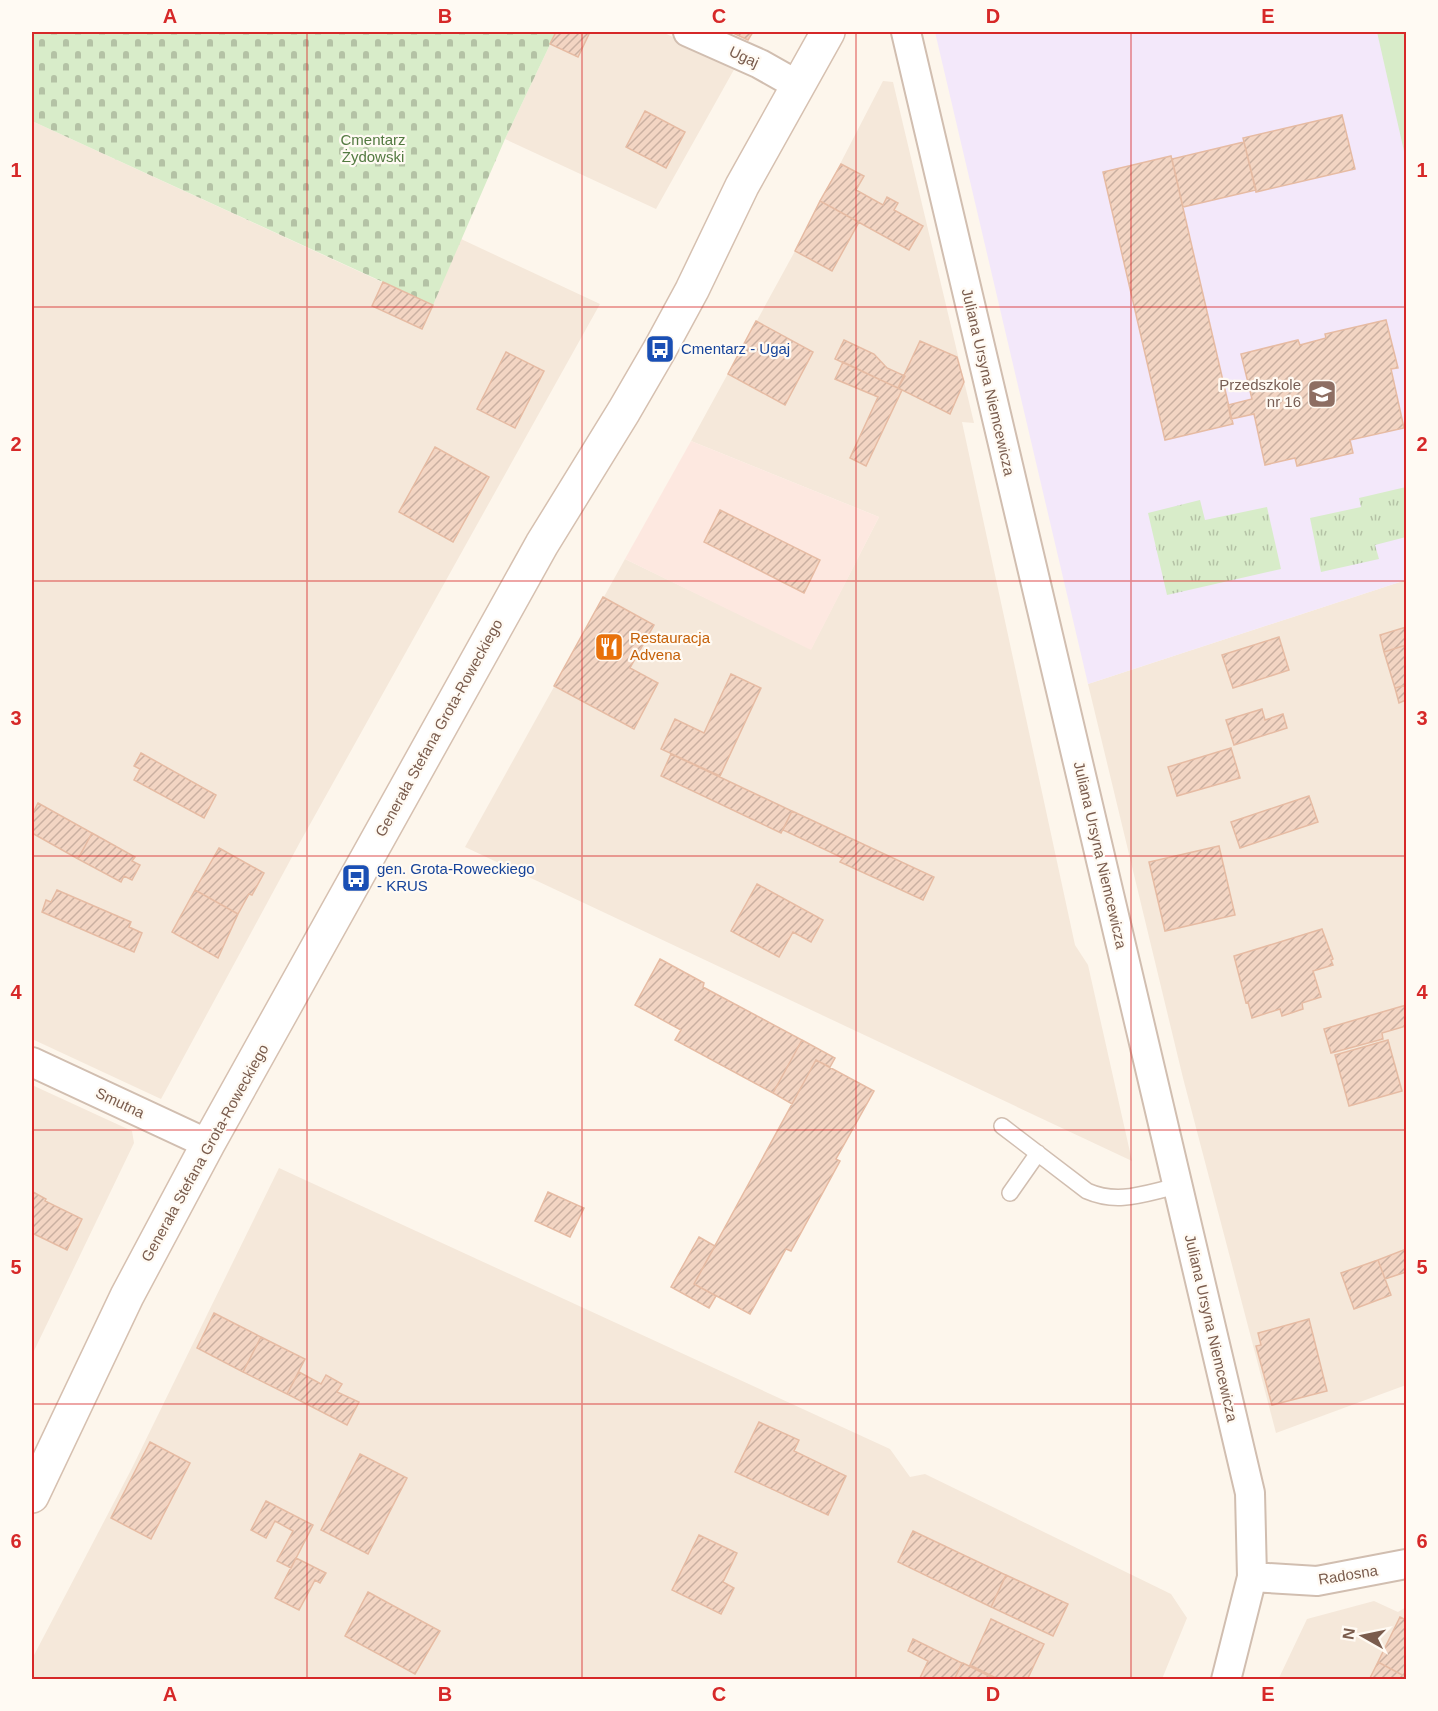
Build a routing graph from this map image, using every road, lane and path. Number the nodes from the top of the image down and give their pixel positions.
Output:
1 (688, 32) edge
2 (828, 32) edge
3 (906, 32) edge
4 (799, 86) junction
5 (32, 1062) edge
6 (1002, 1126) dead end
7 (208, 1144) junction
8 (1038, 1153) junction
9 (1178, 1185) junction
10 (1010, 1193) dead end
11 (32, 1496) edge
12 (1407, 1564) edge
13 (1252, 1576) junction
14 (1226, 1680) edge

1 - 4 street, Ugaj
2 - 4 street, Generała Stefana Grota-Roweckiego
3 - 9 street, Juliana Ursyna Niemcewicza
4 - 7 street, Generała Stefana Grota-Roweckiego
5 - 7 street, Smutna
6 - 8 lane
7 - 11 street, Generała Stefana Grota-Roweckiego
8 - 9 lane
8 - 10 lane
9 - 13 street, Juliana Ursyna Niemcewicza
12 - 13 street, Radosna
13 - 14 street, Juliana Ursyna Niemcewicza

